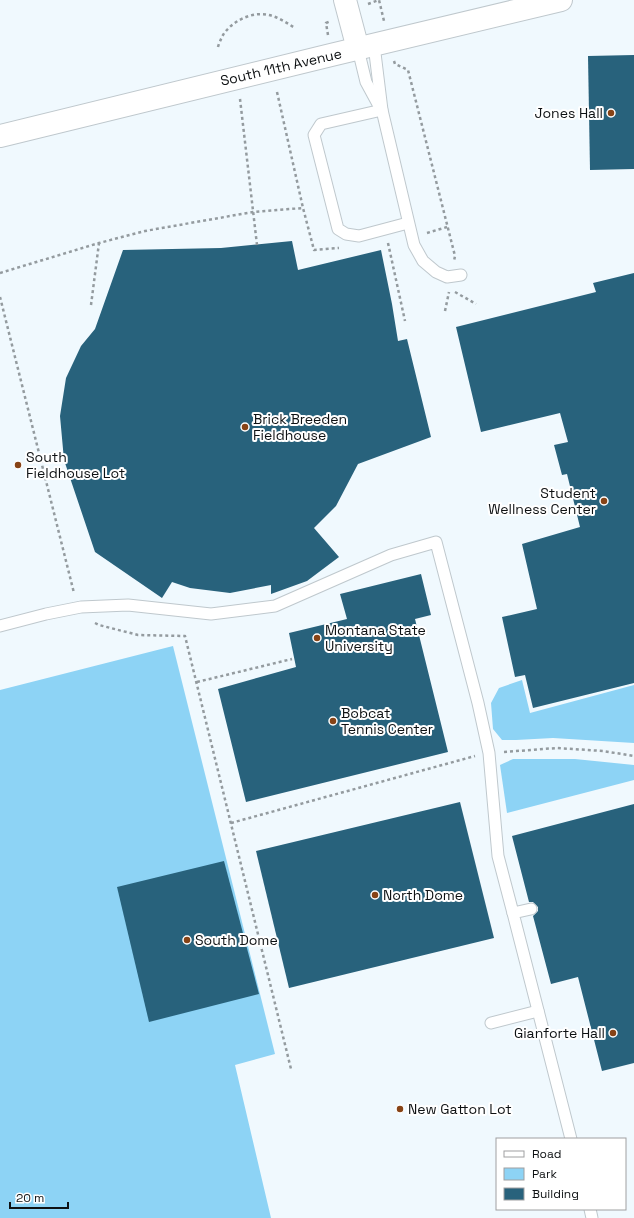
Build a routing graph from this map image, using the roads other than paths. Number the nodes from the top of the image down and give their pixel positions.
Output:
1 (345, 0) edge
2 (561, 0) edge
3 (366, 47) junction
4 (382, 110) junction
5 (0, 136) edge
6 (408, 223) junction
7 (456, 276) road end
8 (0, 626) edge
9 (531, 909) dead end
10 (513, 914) junction
11 (538, 1011) junction
12 (491, 1022) dead end
13 (571, 1138) edge

1 - 3 street
2 - 3 street, South 11th Avenue
3 - 4 lane
3 - 4 lane
3 - 5 street, South 11th Avenue
4 - 6 lane
4 - 6 lane
6 - 7 lane
8 - 10 lane
9 - 10 lane
10 - 11 lane
11 - 12 lane
11 - 13 lane

